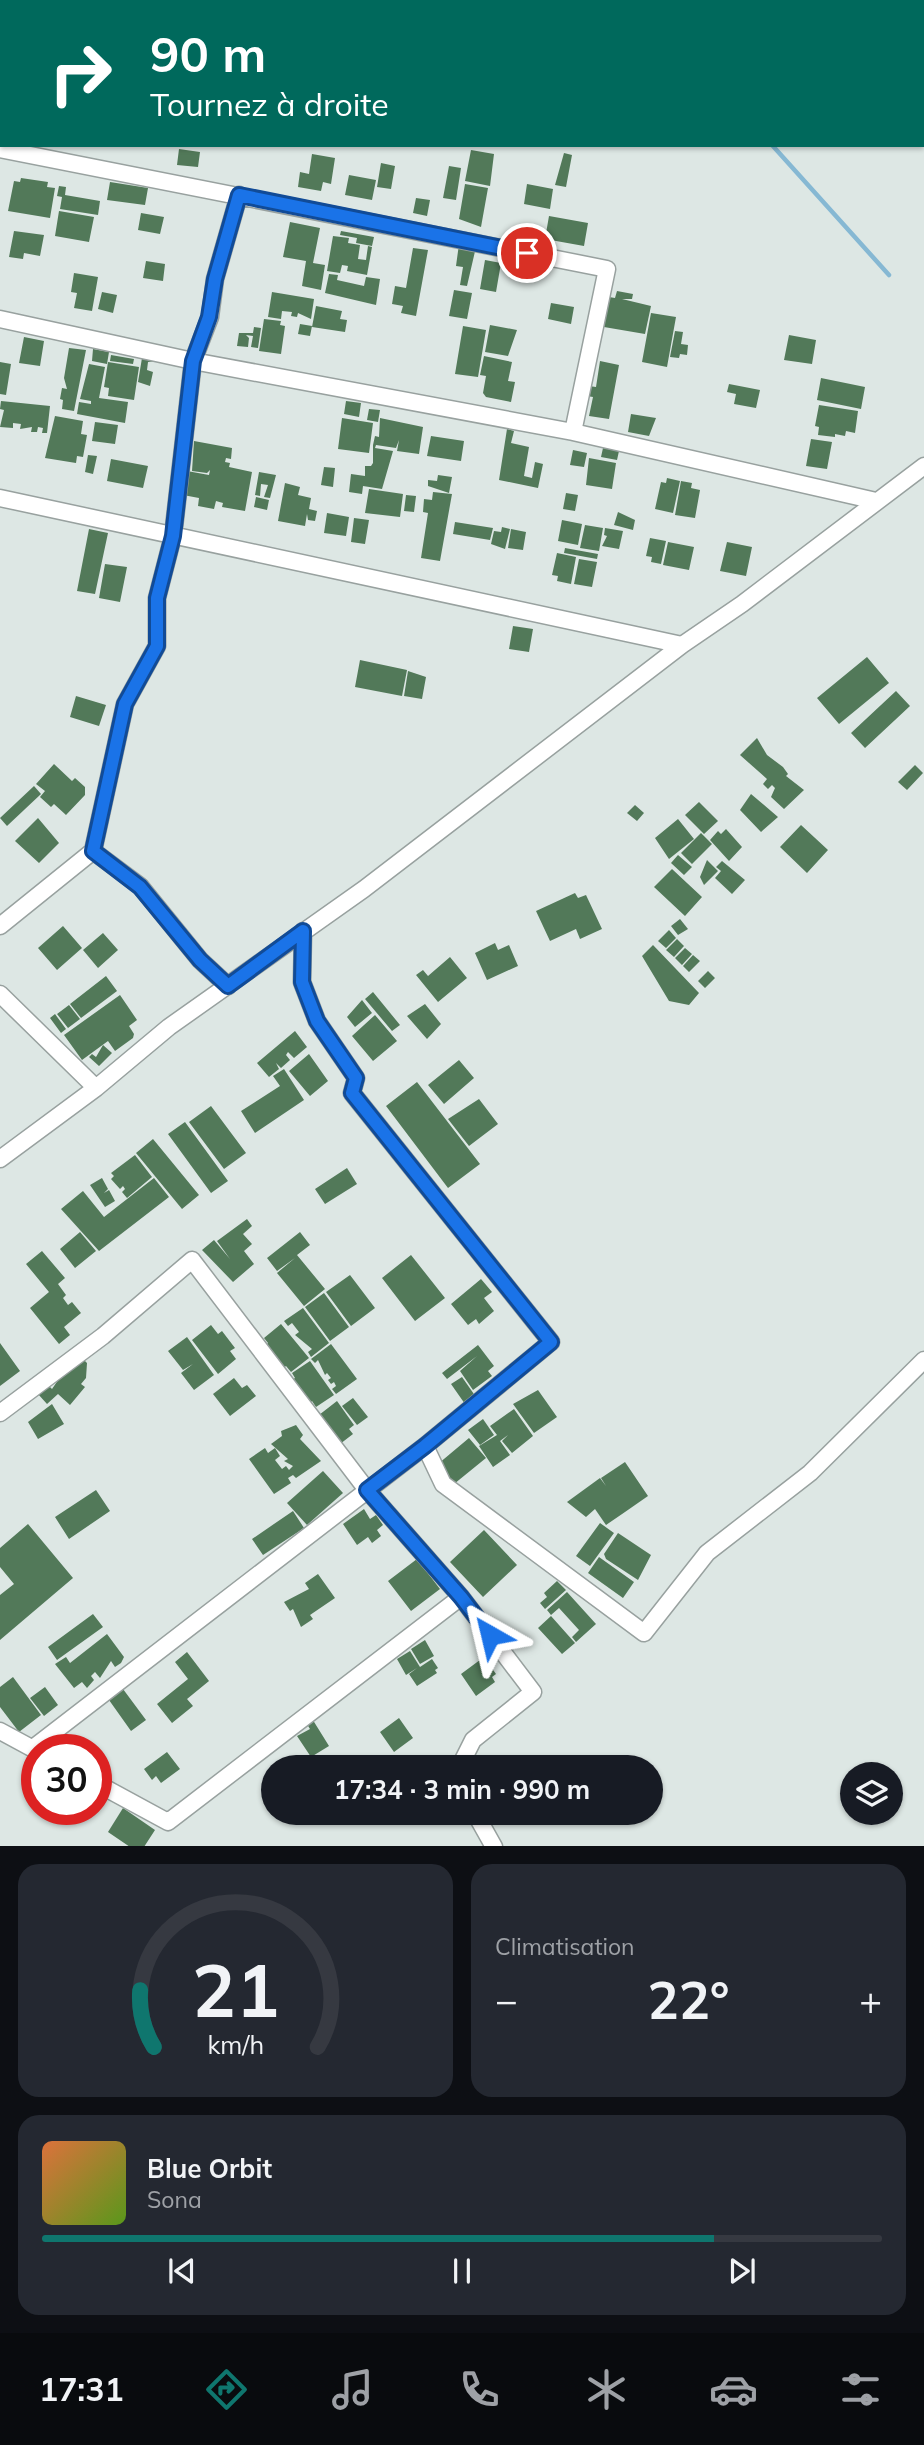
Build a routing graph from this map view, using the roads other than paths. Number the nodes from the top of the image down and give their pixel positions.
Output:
1 (0, 149) edge
2 (239, 195) junction
3 (0, 319) edge
4 (193, 361) junction
5 (573, 432) junction
6 (924, 466) edge
7 (0, 498) edge
8 (876, 501) junction
9 (173, 536) junction
10 (682, 645) junction
11 (93, 851) junction
12 (0, 926) edge
13 (303, 931) junction
14 (228, 986) junction
15 (0, 994) edge
16 (96, 1088) junction
17 (0, 1159) edge
18 (924, 1360) edge
19 (0, 1413) edge
20 (425, 1446) junction
21 (367, 1490) junction
22 (461, 1597) junction
23 (0, 1731) edge
24 (55, 1734) edge
25 (21, 1742) edge
26 (466, 1755) edge
27 (112, 1792) edge
28 (482, 1825) edge
29 (494, 1846) edge

1 - 2 street
2 - 4 street
2 - 5 street
3 - 4 street
4 - 5 street
4 - 9 street
5 - 8 street
6 - 8 street
7 - 9 street
8 - 10 street
9 - 10 street
9 - 11 street
10 - 13 street
11 - 12 street
11 - 14 street
13 - 14 street
13 - 20 street
14 - 16 street
15 - 16 street
16 - 17 street
18 - 20 street
19 - 21 street
20 - 21 street
21 - 22 street
21 - 24 street
22 - 26 street
22 - 27 street
23 - 25 street
28 - 29 street

